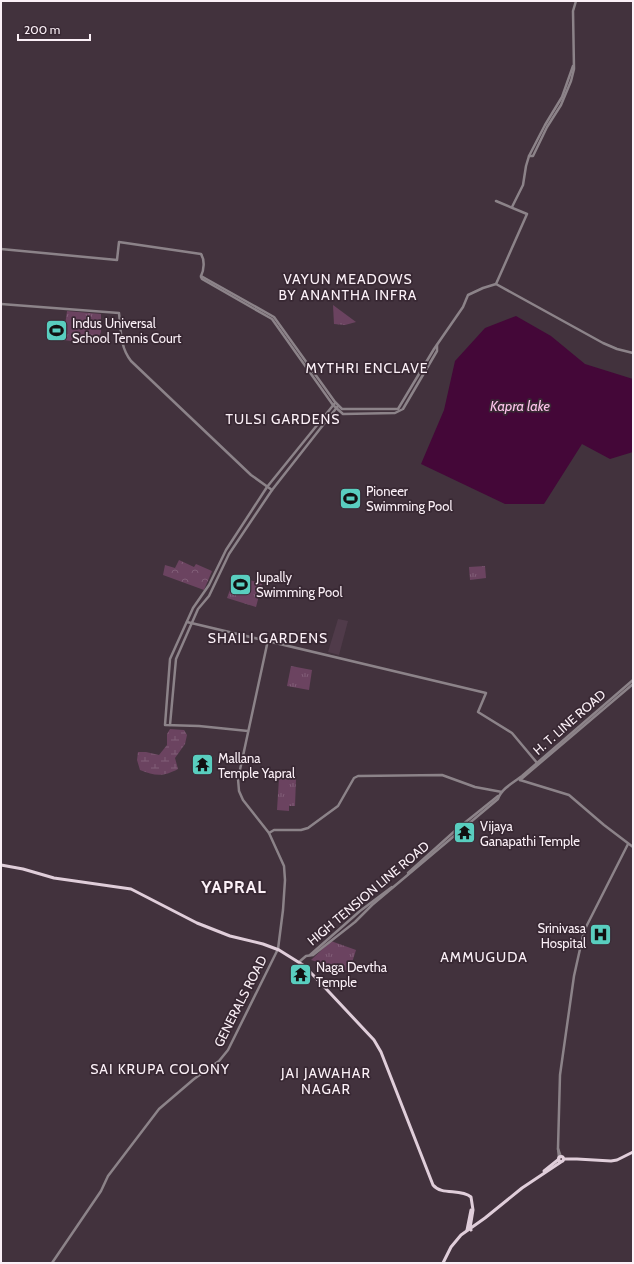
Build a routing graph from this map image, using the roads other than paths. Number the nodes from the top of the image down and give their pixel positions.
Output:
1 (576, 1) edge
2 (496, 201) dead end
3 (512, 207) junction
4 (1, 249) edge
5 (496, 284) junction
6 (1, 304) edge
7 (633, 353) edge
8 (334, 404) junction
9 (337, 407) junction
10 (267, 487) junction
11 (272, 490) junction
12 (187, 622) junction
13 (192, 623) junction
14 (268, 640) junction
15 (633, 680) edge
16 (633, 684) edge
17 (170, 725) junction
18 (248, 731) junction
19 (538, 763) junction
20 (518, 780) junction
21 (502, 792) junction
22 (269, 833) junction
23 (628, 844) junction
24 (633, 847) edge
25 (1, 866) edge
26 (278, 949) junction
27 (299, 962) junction
28 (633, 1152) edge
29 (561, 1159) junction
30 (469, 1230) junction
31 (52, 1263) edge
32 (443, 1263) edge

1 - 3 street
2 - 3 street
3 - 5 street
4 - 8 street
5 - 7 street
5 - 9 street
6 - 10 street
8 - 9 street
8 - 10 street
9 - 11 street
10 - 11 street
10 - 12 street
11 - 13 street
12 - 13 street
12 - 17 street
13 - 14 street
13 - 17 street
14 - 18 street, GENERALS ROAD
14 - 19 street
15 - 19 street, H. T. LINE ROAD
16 - 19 street, H. T. LINE ROAD
17 - 18 street
18 - 22 street, GENERALS ROAD
19 - 20 street, H. T. LINE ROAD
20 - 21 street, HIGH TENSION LINE ROAD
20 - 23 street
21 - 22 street
21 - 27 street, HIGH TENSION LINE ROAD
22 - 26 street, GENERALS ROAD
23 - 24 street
23 - 29 street
25 - 26 main road
26 - 27 main road
26 - 31 street, GENERALS ROAD
27 - 30 main road
28 - 29 main road
29 - 30 main road
30 - 32 main road

